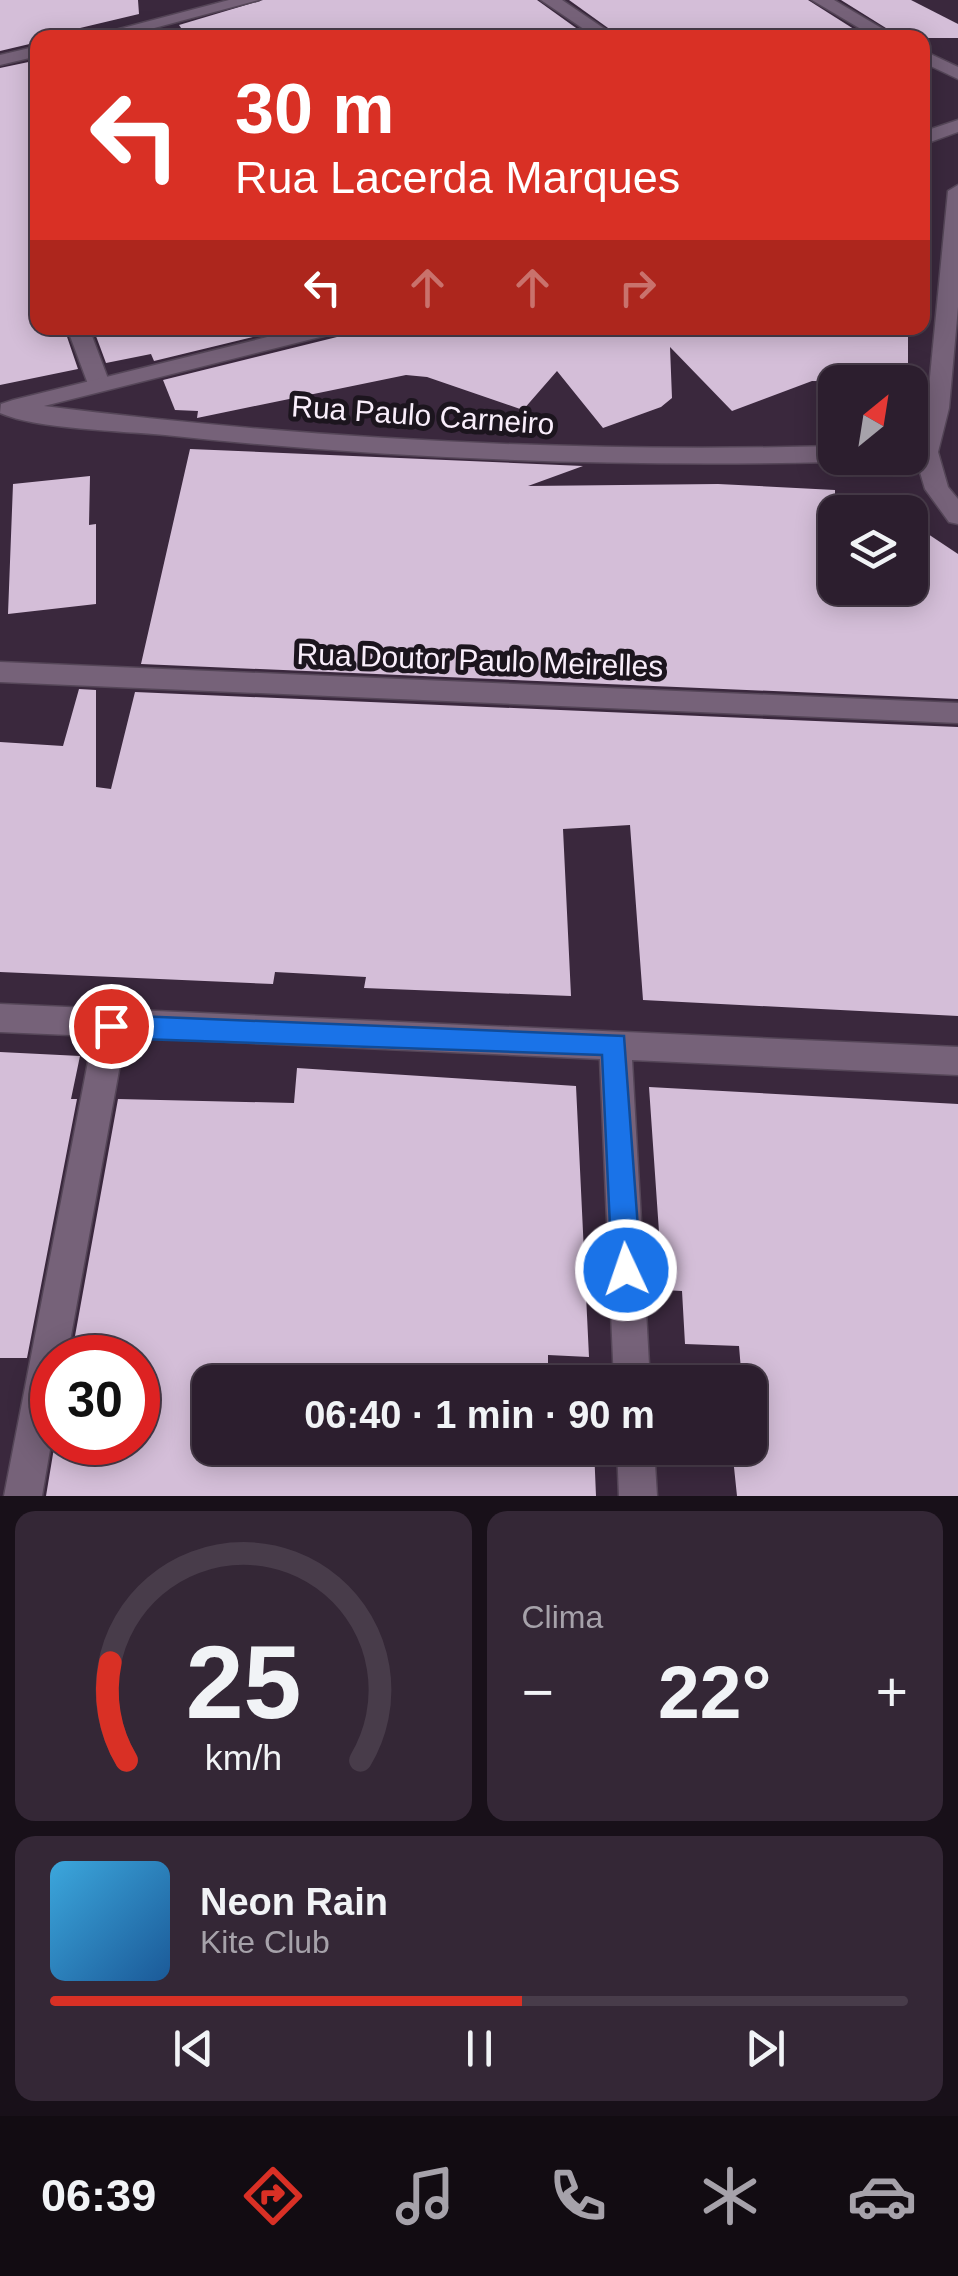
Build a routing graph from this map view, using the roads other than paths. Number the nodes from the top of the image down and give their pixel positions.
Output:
1 (250, 0) edge
2 (550, 0) edge
3 (821, 0) edge
4 (126, 30) edge
5 (599, 30) edge
6 (875, 30) edge
7 (30, 53) edge
8 (930, 59) edge
9 (0, 60) edge
10 (958, 74) edge
11 (958, 126) edge
12 (930, 136) edge
13 (958, 190) edge
14 (81, 335) edge
15 (299, 335) edge
16 (99, 384) junction
17 (4, 409) edge
18 (928, 430) edge
19 (818, 455) edge
20 (928, 471) edge
21 (958, 516) edge
22 (0, 672) edge
23 (958, 713) edge
24 (0, 1018) edge
25 (111, 1026) junction
26 (615, 1044) junction
27 (958, 1062) edge
28 (631, 1365) edge
29 (637, 1465) edge
30 (24, 1496) edge
31 (638, 1496) edge

1 - 4 street
2 - 5 street
3 - 6 street
7 - 9 street
8 - 10 street
11 - 12 street
13 - 18 street
14 - 16 street
15 - 16 street
16 - 17 street
17 - 19 street, Rua Paulo Carneiro
20 - 21 street
22 - 23 street, Rua Doutor Paulo Meirelles
24 - 25 street
25 - 26 street
25 - 30 street
26 - 27 street
26 - 28 street
29 - 31 street

